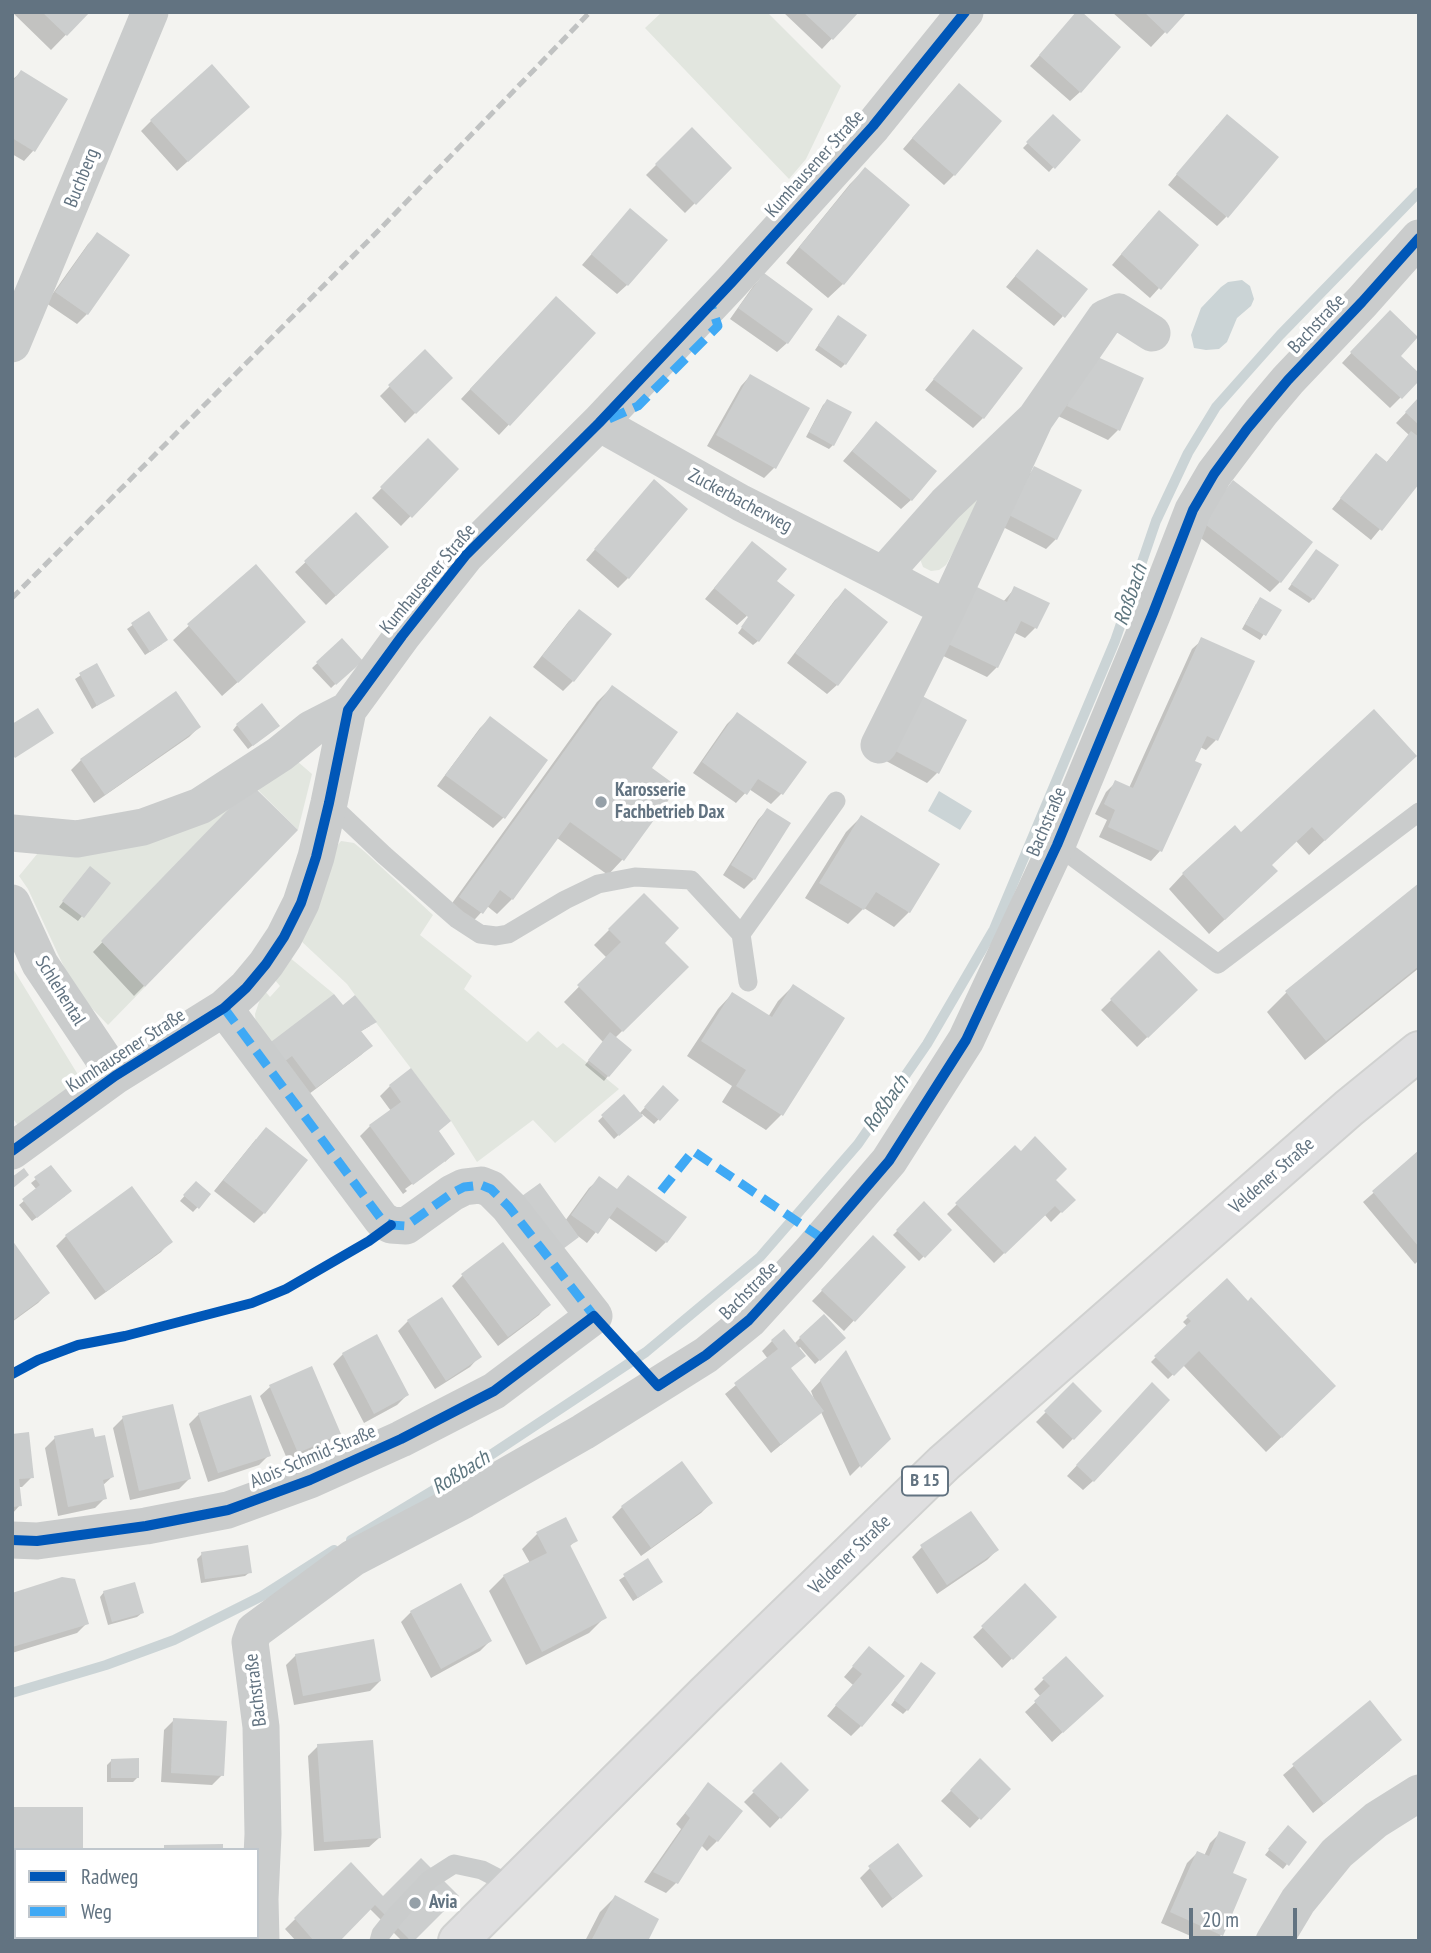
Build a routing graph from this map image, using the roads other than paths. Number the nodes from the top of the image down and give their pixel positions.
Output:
1 (150, 12) edge
2 (965, 12) edge
3 (1419, 238) edge
4 (1152, 333) dead end
5 (12, 344) edge
6 (1035, 419) junction
7 (599, 423) junction
8 (883, 575) junction
9 (947, 609) junction
10 (348, 710) junction
11 (879, 745) dead end
12 (836, 801) dead end
13 (329, 803) junction
14 (1419, 811) edge
15 (12, 833) edge
16 (1057, 845) junction
17 (12, 903) edge
18 (741, 934) junction
19 (748, 982) dead end
20 (224, 1008) junction
21 (1419, 1051) edge
22 (115, 1076) junction
23 (12, 1151) edge
24 (12, 1540) edge
25 (1419, 1793) edge
26 (513, 1886) junction
27 (261, 1941) edge
28 (379, 1941) edge
29 (458, 1941) edge
30 (1274, 1941) edge

1 - 5 street, Buchberg
2 - 7 street, Kumhausener Straße
3 - 16 street, Bachstraße
4 - 6 street
6 - 8 street
6 - 9 street
7 - 8 street, Zuckerbacherweg
7 - 10 street, Kumhausener Straße
8 - 9 street, Zuckerbacherweg
9 - 11 street
10 - 13 street, Kumhausener Straße
10 - 15 street, Kumhausener Straße
12 - 18 lane
13 - 18 lane
13 - 20 street, Kumhausener Straße
14 - 16 lane, Bachstraße
16 - 27 street, Bachstraße
17 - 22 street, Schlehental
18 - 19 lane
20 - 22 street, Kumhausener Straße
20 - 24 street, Alois-Schmid-Straße
21 - 26 main road, Veldener Straße / B 15
22 - 23 street, Kumhausener Straße
25 - 30 street
26 - 28 lane
26 - 29 main road, Veldener Straße / B 15

